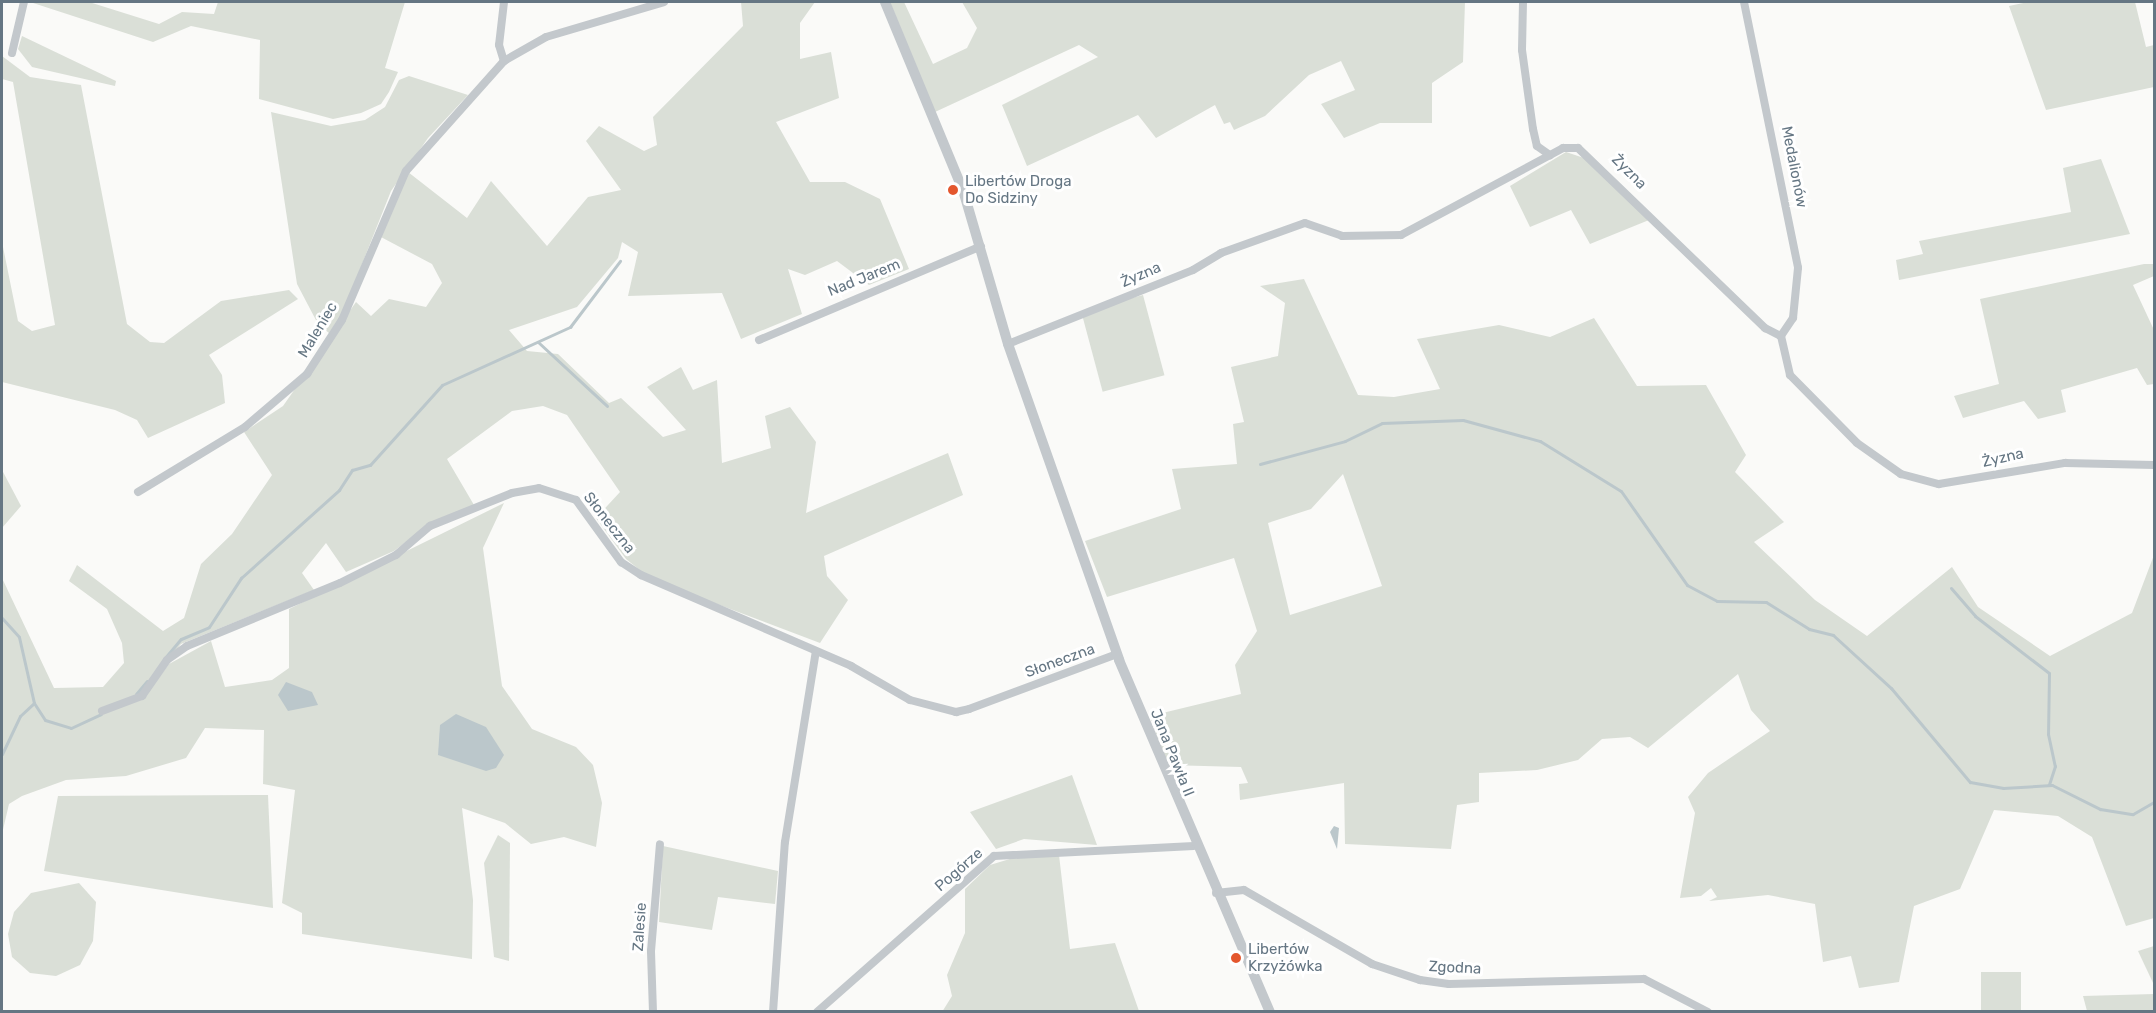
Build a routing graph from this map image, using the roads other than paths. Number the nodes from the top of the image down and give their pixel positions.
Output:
1 (24, 2) edge
2 (504, 2) edge
3 (664, 2) edge
4 (885, 2) edge
5 (1523, 2) edge
6 (1744, 2) edge
7 (12, 53) dead end
8 (504, 61) junction
9 (1550, 155) junction
10 (981, 246) junction
11 (1781, 336) junction
12 (759, 340) dead end
13 (1008, 344) junction
14 (2154, 465) edge
15 (138, 492) dead end
16 (816, 651) junction
17 (1117, 654) junction
18 (102, 711) dead end
19 (660, 844) dead end
20 (1194, 846) junction
21 (1216, 893) junction
22 (653, 1011) edge
23 (773, 1011) edge
24 (817, 1011) edge
25 (1270, 1011) edge
26 (1708, 1011) edge

1 - 7 street
2 - 8 street
3 - 8 street, Maleniec
4 - 10 street
5 - 9 street
6 - 11 street, Medalionów
8 - 15 street, Maleniec
9 - 11 street, Żyzna
9 - 13 street, Żyzna
10 - 12 street, Nad Jarem
10 - 13 street
11 - 14 street, Żyzna
13 - 17 street, Jana Pawła II
16 - 17 street, Słoneczna
16 - 18 street, Słoneczna
16 - 23 street
17 - 20 street, Jana Pawła II
19 - 22 street, Zalesie
20 - 21 street, Jana Pawła II
20 - 24 street, Pogórze
21 - 25 street, Jana Pawła II
21 - 26 street, Zgodna

